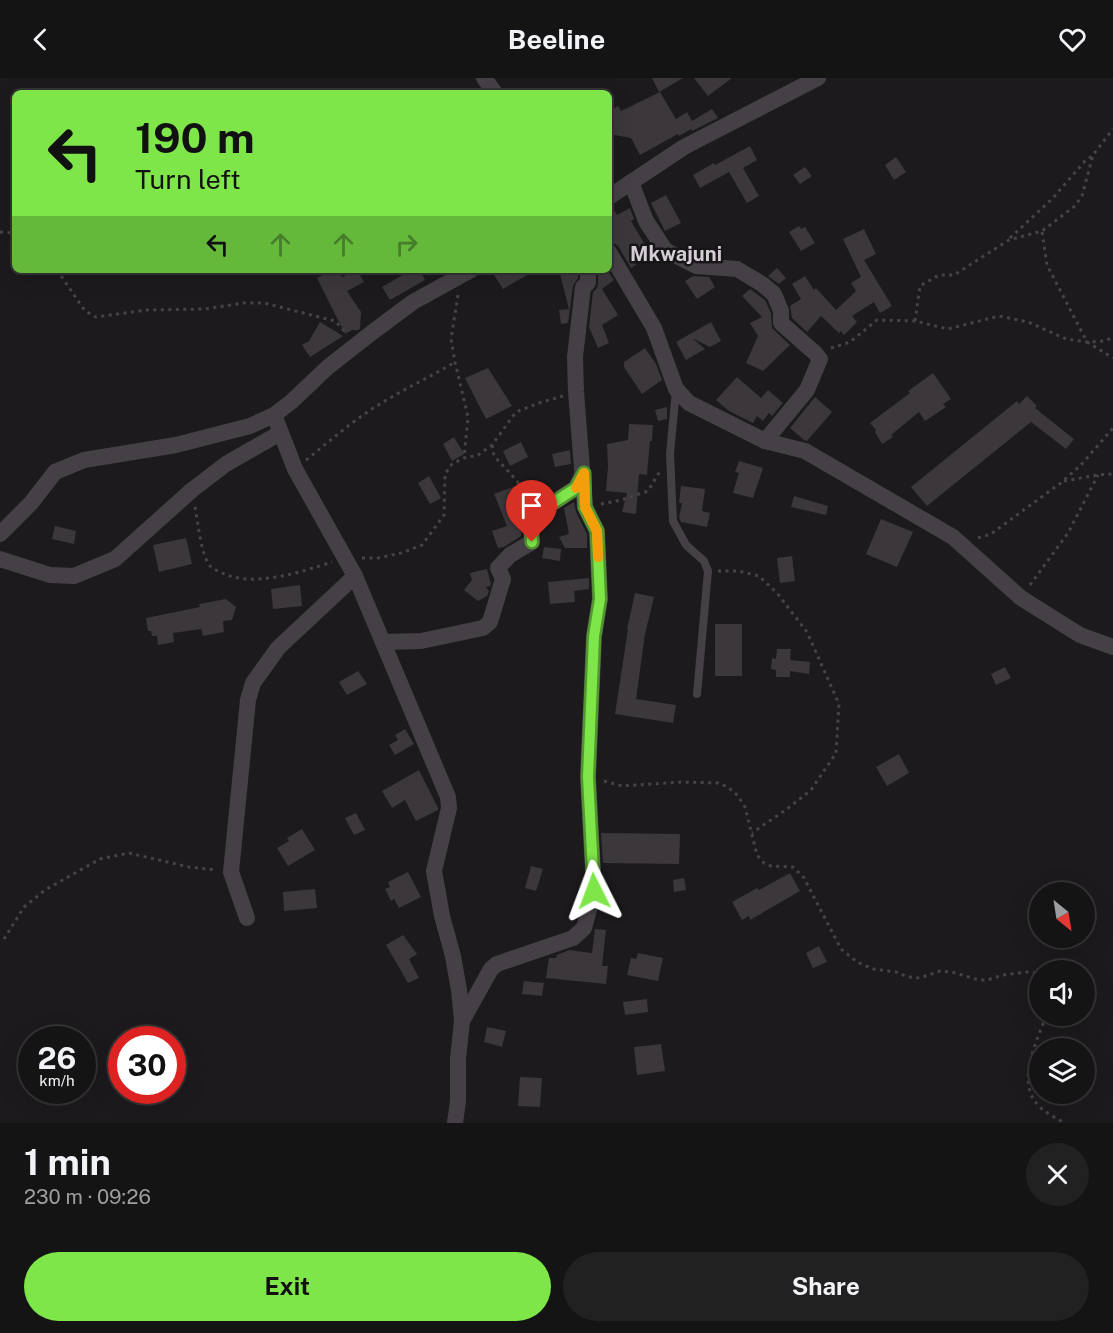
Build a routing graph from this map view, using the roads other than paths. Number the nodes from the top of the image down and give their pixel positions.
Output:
1 (818, 78) edge
2 (631, 182) junction
3 (612, 195) edge
4 (612, 257) edge
5 (465, 273) edge
6 (588, 273) edge
7 (676, 389) junction
8 (274, 415) junction
9 (279, 433) junction
10 (765, 441) junction
11 (584, 473) junction
12 (0, 534) edge
13 (0, 559) edge
14 (355, 576) junction
15 (384, 642) junction
16 (1113, 647) edge
17 (697, 694) dead end
18 (247, 918) dead end
19 (462, 1021) junction
20 (456, 1123) edge

1 - 2 street
2 - 3 street
2 - 10 street
4 - 7 street
5 - 8 street
6 - 11 street
7 - 10 street
7 - 17 lane
8 - 9 street
8 - 12 street
9 - 13 street
9 - 14 street
10 - 16 street
11 - 15 street
11 - 19 street
14 - 15 street
14 - 18 street
15 - 19 street
19 - 20 street

